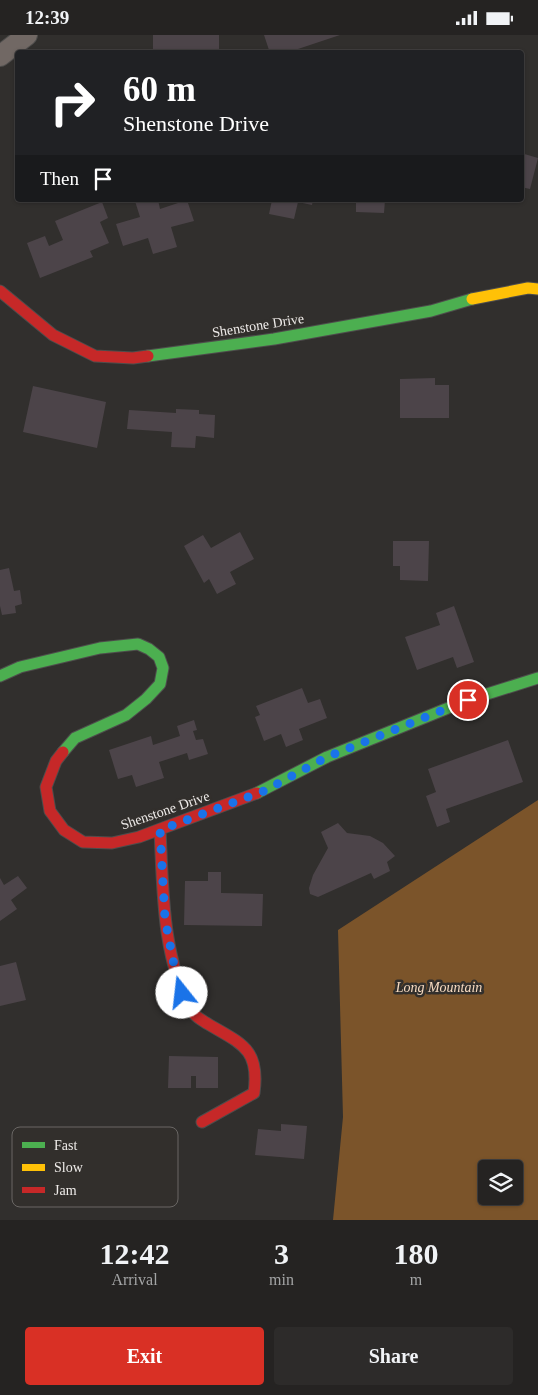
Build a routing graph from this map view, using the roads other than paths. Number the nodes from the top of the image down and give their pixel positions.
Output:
1 (27, 35) edge
2 (0, 56) edge
3 (538, 289) edge
4 (0, 291) edge
5 (0, 676) edge
6 (538, 678) edge
7 (160, 830) junction
8 (202, 1121) dead end

1 - 2 street
3 - 4 street, Shenstone Drive
5 - 7 street, Shenstone Drive
6 - 7 street, Shenstone Drive
7 - 8 street

